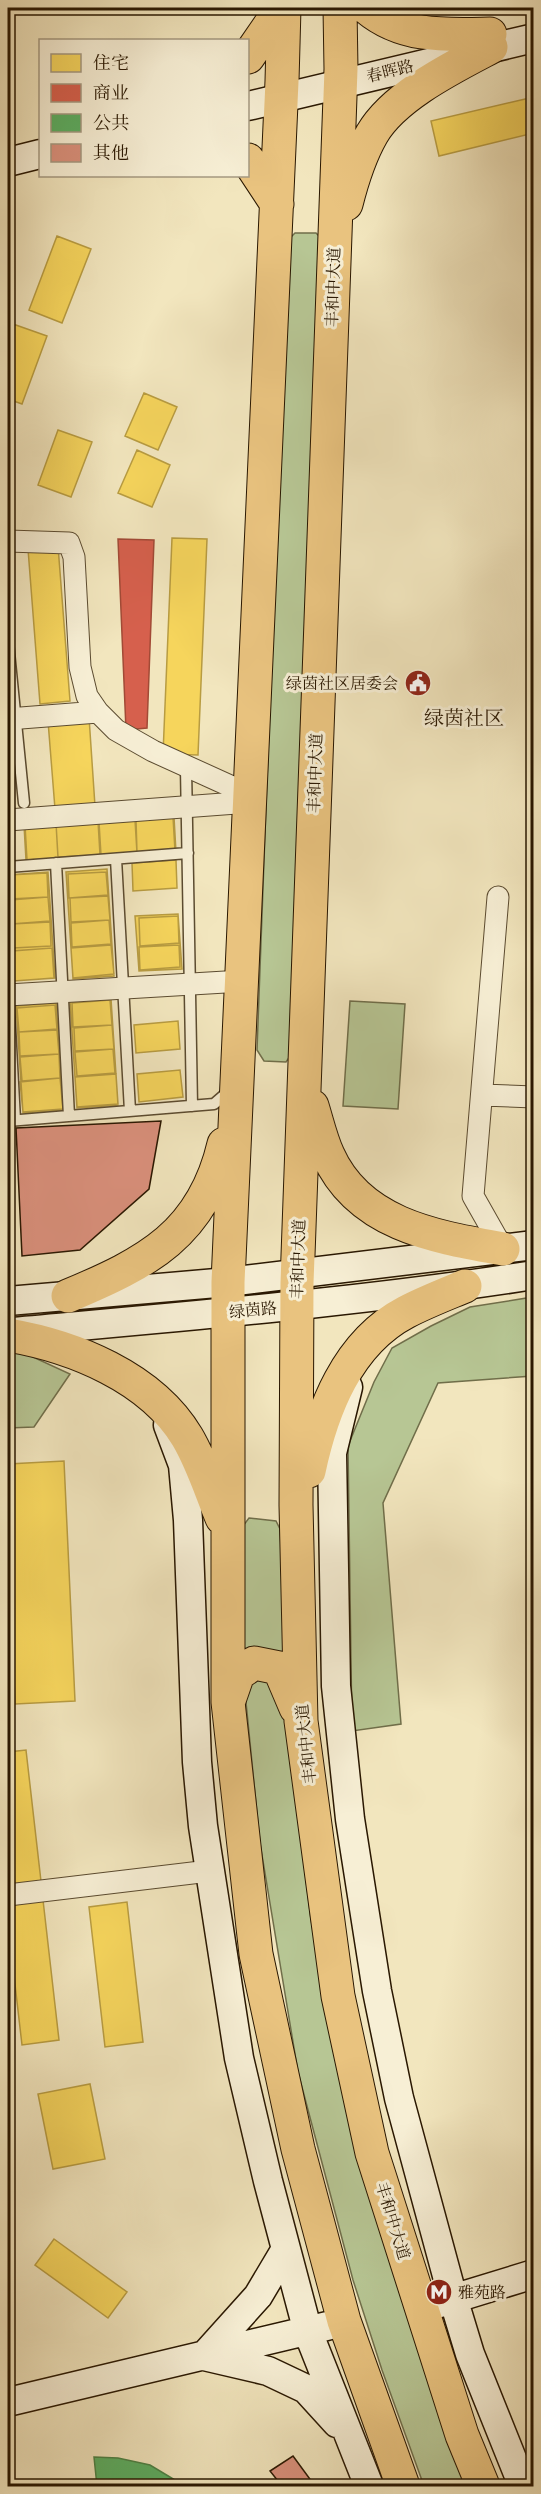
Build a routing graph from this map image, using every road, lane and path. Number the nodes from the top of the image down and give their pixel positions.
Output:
1 (276, 8) edge
2 (284, 8) edge
3 (340, 8) edge
4 (367, 8) edge
5 (534, 24) edge
6 (534, 38) edge
7 (491, 40) junction
8 (249, 56) edge
9 (340, 76) junction
10 (249, 89) edge
11 (282, 89) junction
12 (249, 106) edge
13 (39, 135) edge
14 (8, 142) edge
15 (39, 154) edge
16 (8, 162) edge
17 (249, 162) edge
18 (277, 204) junction
19 (334, 252) junction
20 (8, 542) edge
21 (8, 642) edge
22 (98, 712) junction
23 (12, 719) edge
24 (186, 768) junction
25 (250, 799) junction
26 (24, 803) dead end
27 (187, 807) junction
28 (8, 820) edge
29 (188, 853) junction
30 (116, 859) junction
31 (56, 863) junction
32 (8, 867) edge
33 (498, 897) dead end
34 (242, 981) junction
35 (190, 984) junction
36 (8, 987) edge
37 (123, 988) junction
38 (62, 991) junction
39 (8, 995) edge
40 (237, 1084) junction
41 (304, 1084) junction
42 (482, 1095) junction
43 (534, 1098) edge
44 (192, 1106) junction
45 (130, 1111) junction
46 (69, 1116) junction
47 (11, 1120) edge
48 (518, 1247) edge
49 (534, 1275) edge
50 (465, 1286) junction
51 (297, 1289) junction
52 (68, 1296) junction
53 (228, 1297) junction
54 (8, 1301) edge
55 (8, 1333) edge
56 (357, 1356) junction
57 (160, 1403) junction
58 (228, 1535) junction
59 (296, 1535) junction
60 (228, 1702) junction
61 (301, 1721) junction
62 (209, 1871) junction
63 (8, 1895) edge
64 (286, 2249) junction
65 (534, 2274) edge
66 (453, 2298) junction
67 (420, 2309) junction
68 (344, 2321) junction
69 (308, 2332) junction
70 (204, 2356) junction
71 (8, 2402) edge
72 (348, 2435) junction
73 (369, 2487) edge
74 (403, 2487) edge
75 (483, 2487) edge
76 (523, 2487) edge

1 - 8 main road
2 - 11 main road
3 - 9 main road, 丰和中大道
4 - 7 main road
5 - 7 main road, 春晖路
6 - 7 main road, 春晖路
7 - 9 main road, 春晖路
7 - 19 main road
9 - 11 main road, 春晖路
9 - 19 main road, 丰和中大道
10 - 11 main road, 春晖路
11 - 12 main road, 春晖路
11 - 18 main road
13 - 14 main road
15 - 16 main road
17 - 18 main road
18 - 25 main road
19 - 41 main road, 丰和中大道
20 - 22 street
21 - 23 lane
22 - 23 street
22 - 24 street
23 - 26 lane
24 - 25 street
24 - 27 lane
25 - 27 street
25 - 34 main road
27 - 28 street
27 - 29 lane
29 - 30 lane
29 - 35 lane
30 - 31 lane
30 - 37 lane
31 - 32 lane
31 - 38 lane
33 - 42 street
34 - 35 street
34 - 40 main road
35 - 37 street
35 - 44 lane
36 - 39 lane
37 - 38 street
37 - 45 lane
38 - 39 street
38 - 46 lane
39 - 47 lane
40 - 44 lane
40 - 52 main road
40 - 53 main road
41 - 48 main road
41 - 51 main road, 丰和中大道
42 - 43 street
42 - 48 street
44 - 45 lane
45 - 46 lane
46 - 47 lane
48 - 51 main road, 绿茵路
49 - 50 main road, 绿茵路
50 - 51 main road, 绿茵路
50 - 56 main road
51 - 53 main road, 绿茵路
51 - 59 main road, 丰和中大道
52 - 53 main road, 绿茵路
52 - 54 main road, 绿茵路
53 - 55 main road, 绿茵路
53 - 58 main road
55 - 57 main road
56 - 59 main road
56 - 66 main road
57 - 58 main road
57 - 62 main road
58 - 60 main road
59 - 61 main road, 丰和中大道
60 - 61 main road
60 - 68 main road
61 - 67 main road, 丰和中大道
62 - 63 street
62 - 64 main road
64 - 69 main road
64 - 70 main road
65 - 66 main road
66 - 67 main road
66 - 76 main road
67 - 75 main road, 丰和中大道
68 - 69 main road
68 - 74 main road
69 - 70 main road
69 - 72 main road
70 - 71 main road
70 - 72 main road
72 - 73 main road

